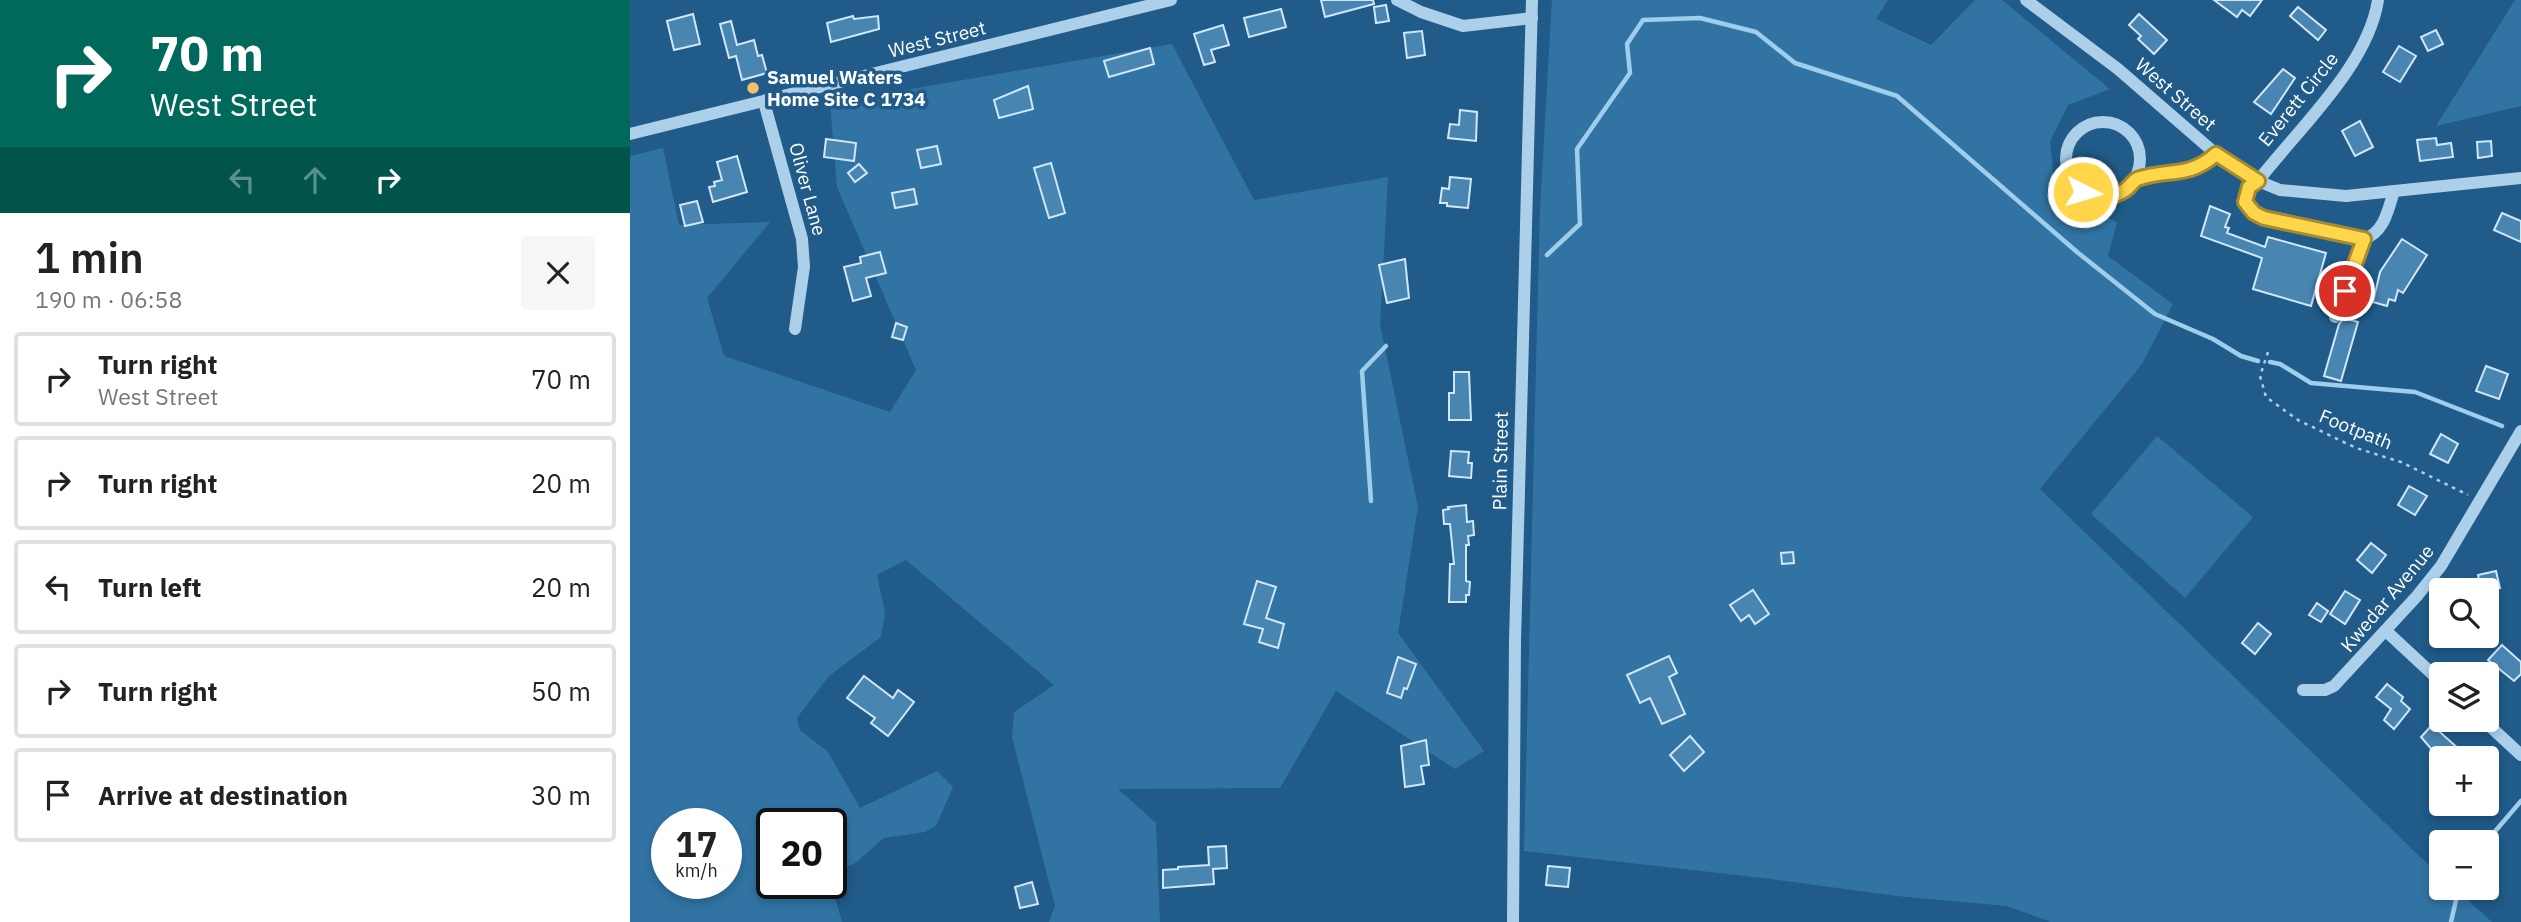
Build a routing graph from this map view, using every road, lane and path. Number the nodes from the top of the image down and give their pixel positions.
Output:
1 (1171, 0) edge
2 (1397, 0) edge
3 (1532, 0) edge
4 (2026, 0) edge
5 (2378, 0) edge
6 (1532, 18) junction
7 (764, 102) junction
8 (630, 134) edge
9 (2216, 154) junction
10 (2521, 178) edge
11 (2135, 179) junction
12 (2258, 181) junction
13 (2395, 191) junction
14 (2364, 239) junction
15 (2335, 317) dead end
16 (795, 329) dead end
17 (2269, 352) dead end
18 (2521, 431) edge
19 (2481, 501) junction
20 (2386, 631) junction
21 (2429, 671) edge
22 (2303, 690) dead end
23 (2496, 732) edge
24 (2521, 755) edge
25 (1513, 922) edge

1 - 7 street, West Street
2 - 6 street
3 - 6 street, Plain Street
4 - 9 street, West Street
5 - 12 street, Everett Circle
6 - 25 street, Plain Street
7 - 8 street, West Street
7 - 16 street, Oliver Lane
9 - 11 street
9 - 12 street, West Street
10 - 13 street, West Street
11 - 11 street
12 - 13 street, West Street
12 - 14 street
13 - 14 street
14 - 15 street
17 - 19 path, Footpath
18 - 19 street, Kwedar Avenue
19 - 20 street, Kwedar Avenue
20 - 21 street
20 - 22 street, Kwedar Avenue
23 - 24 street

